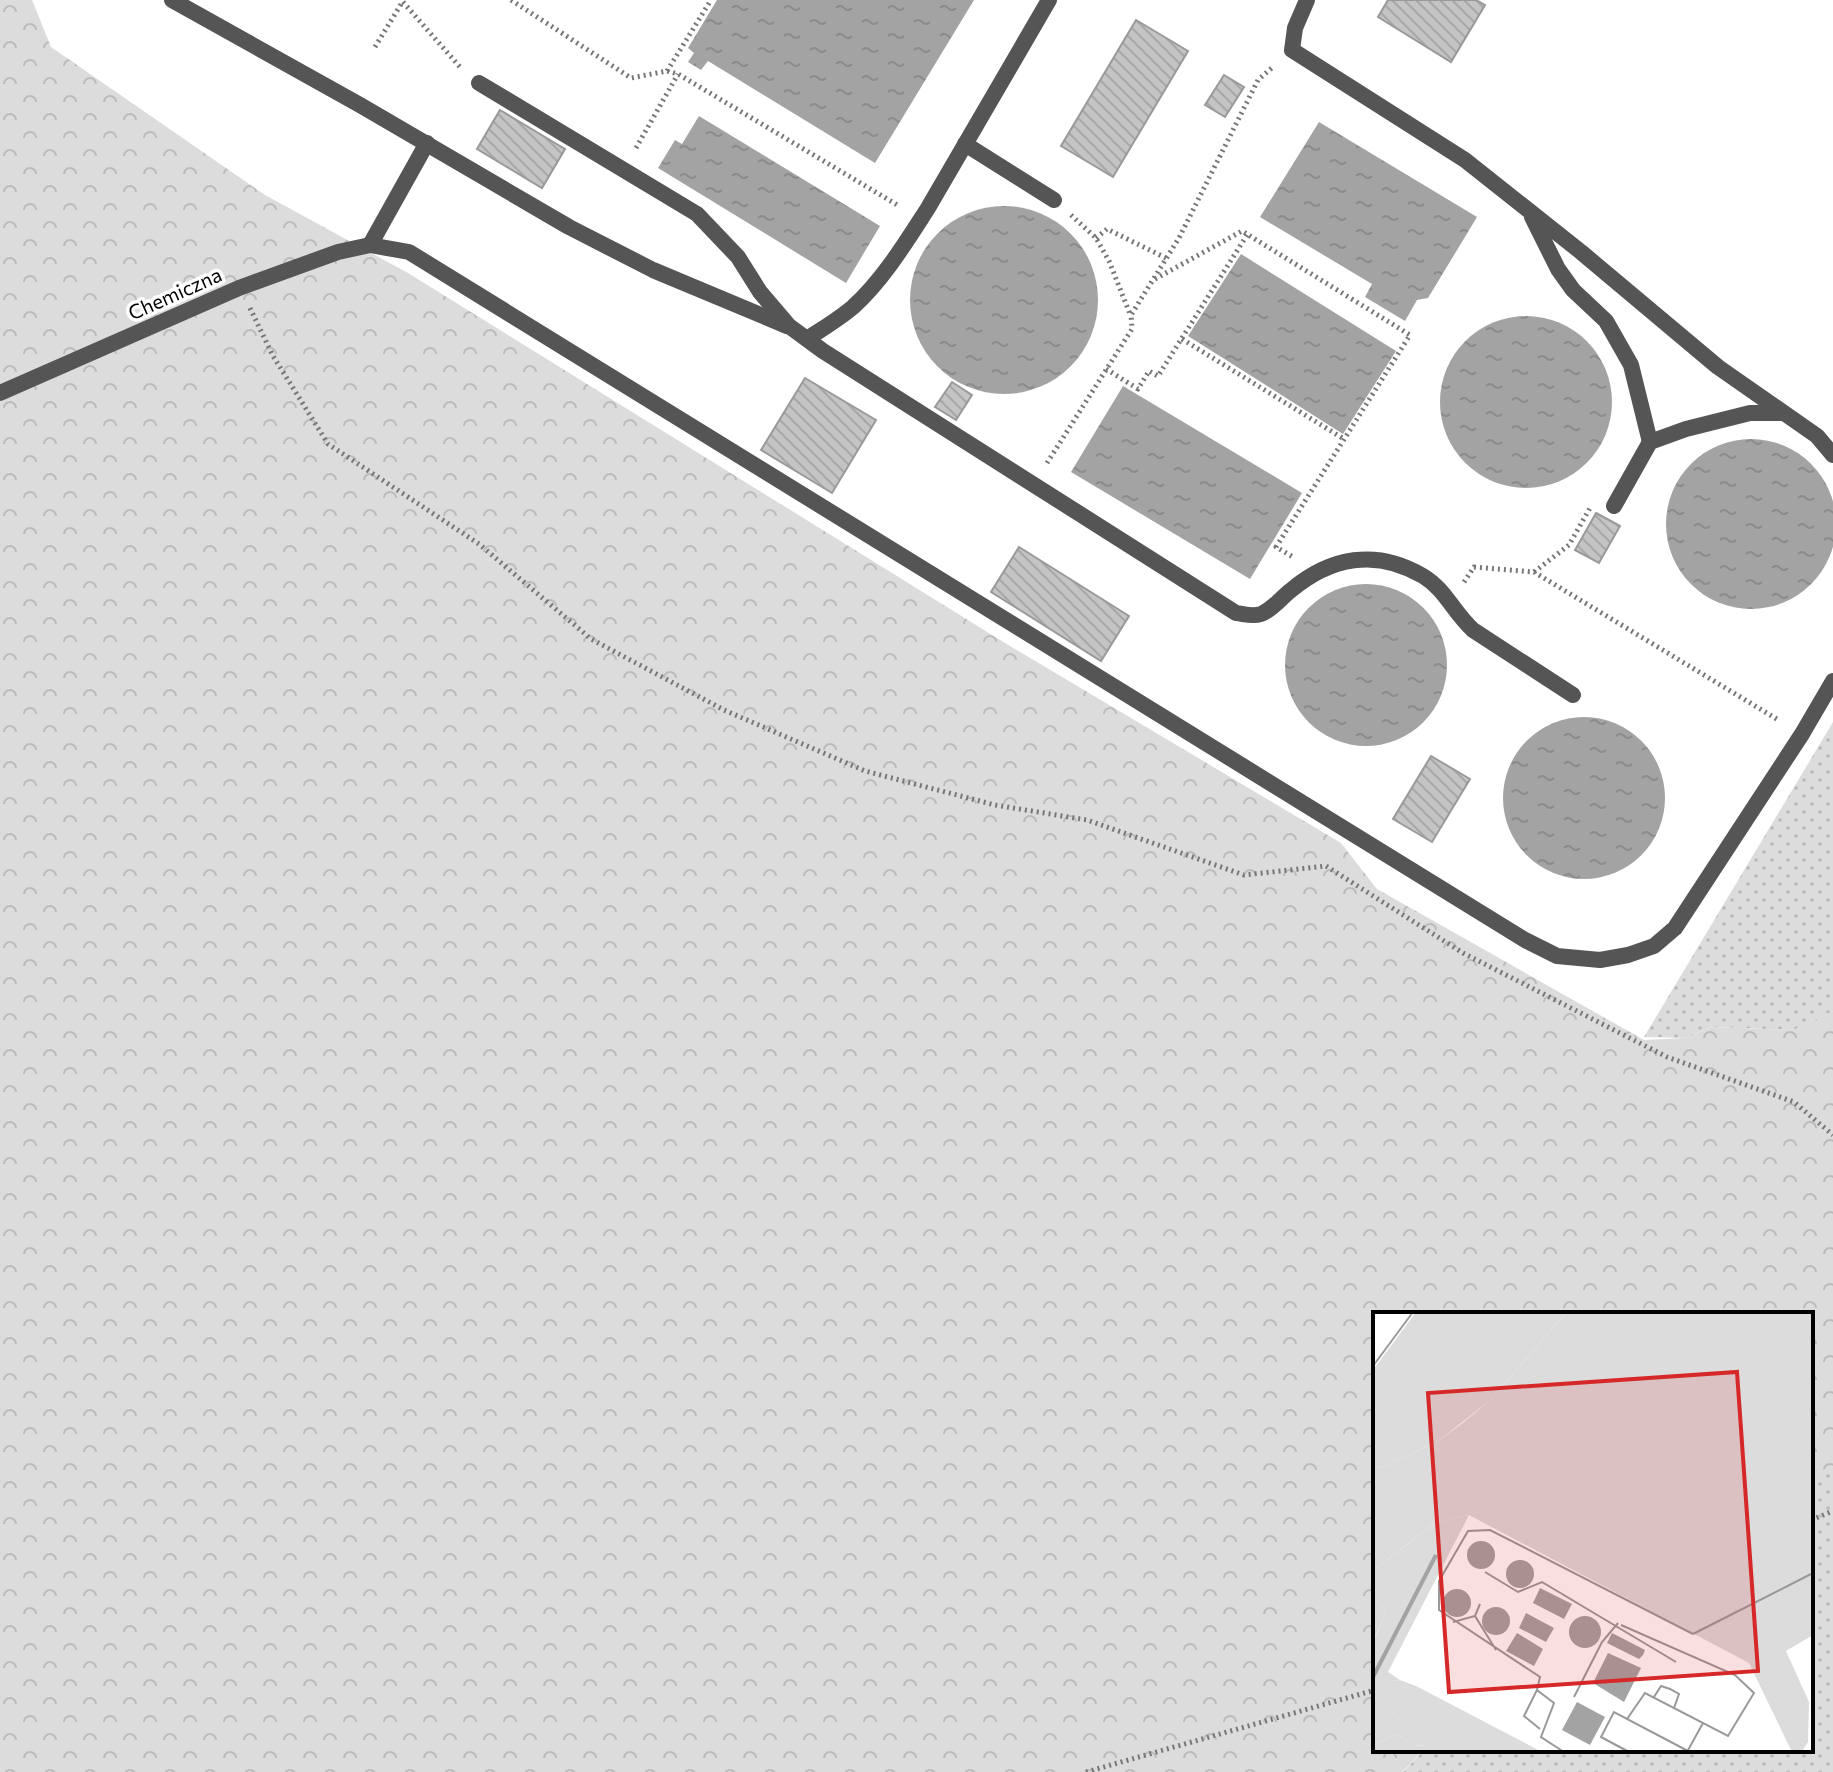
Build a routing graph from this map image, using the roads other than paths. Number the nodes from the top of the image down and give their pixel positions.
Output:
1 (172, 0) edge
2 (1049, 0) edge
3 (1307, 0) edge
4 (479, 83) road end
5 (427, 143) junction
6 (965, 144) junction
7 (1054, 200) road end
8 (1529, 211) junction
9 (370, 245) junction
10 (789, 326) junction
11 (807, 339) junction
12 (0, 393) edge
13 (1782, 413) junction
14 (1650, 442) junction
15 (1833, 455) edge
16 (1614, 506) road end
17 (1833, 681) edge
18 (1573, 695) dead end

1 - 5 street
2 - 6 street
3 - 8 street
4 - 10 street
5 - 9 street
5 - 10 street
6 - 7 street
6 - 11 street
8 - 13 street
8 - 14 street
9 - 12 street, Chemiczna
9 - 17 street
10 - 11 street
11 - 18 street
13 - 14 street
13 - 15 street
14 - 16 street

